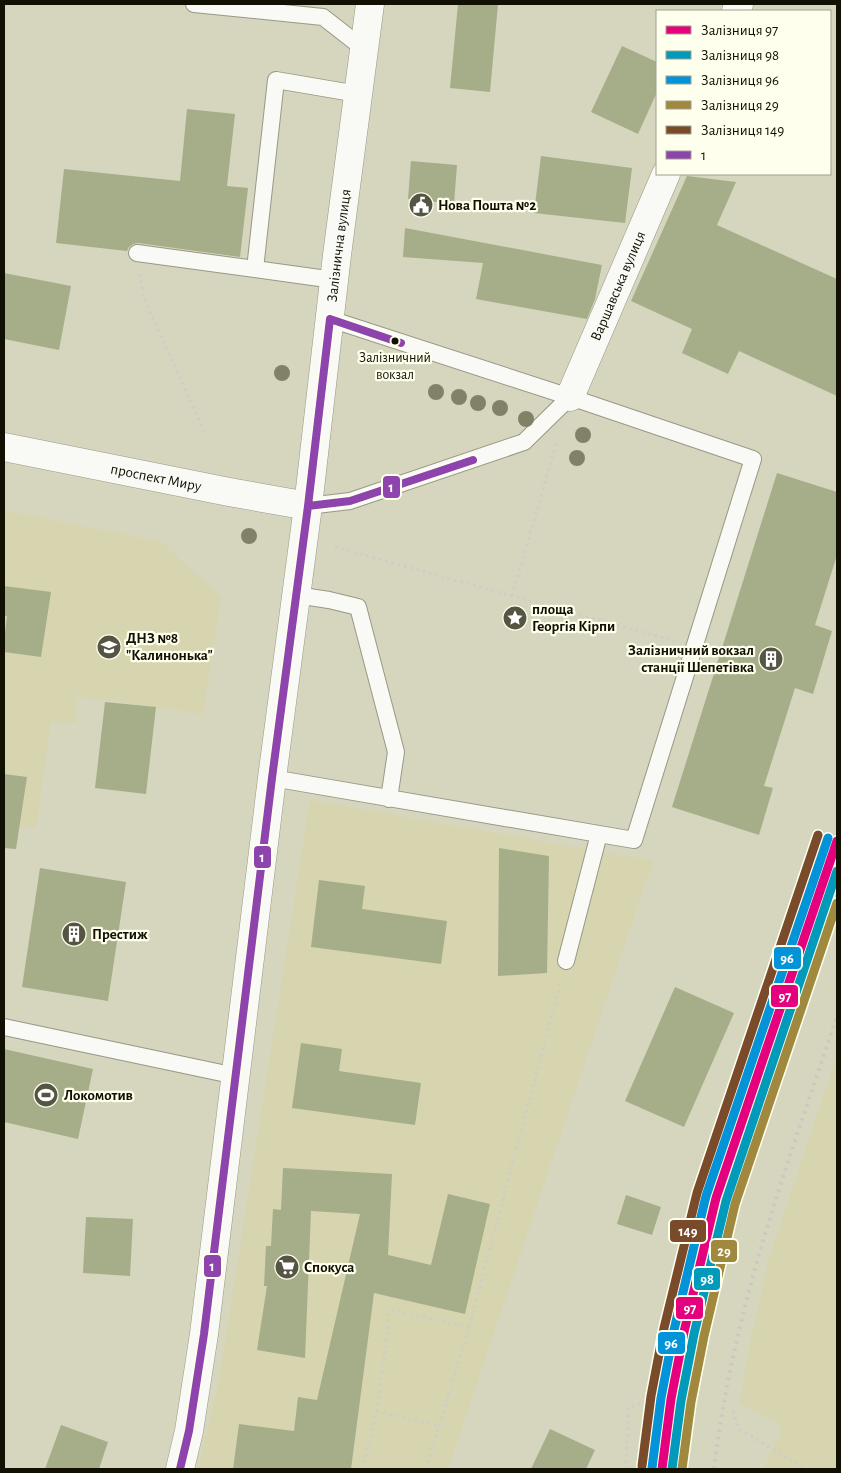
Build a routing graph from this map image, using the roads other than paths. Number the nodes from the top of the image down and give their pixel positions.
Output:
1 (194, 4) edge
2 (370, 4) edge
3 (364, 49) junction
4 (358, 94) junction
5 (666, 175) edge
6 (137, 253) road end
7 (255, 269) junction
8 (334, 280) junction
9 (330, 319) junction
10 (570, 397) junction
11 (4, 447) edge
12 (308, 506) junction
13 (296, 595) junction
14 (272, 778) junction
15 (389, 799) junction
16 (599, 834) junction
17 (566, 961) road end
18 (4, 1027) edge
19 (236, 1076) junction
20 (180, 1469) edge

1 - 3 lane
2 - 3 street, Залізнична вулиця
3 - 4 street, Залізнична вулиця
4 - 7 lane
4 - 8 street, Залізнична вулиця
5 - 10 street, Варшавська вулиця
6 - 7 lane
7 - 8 lane
8 - 9 street, Залізнична вулиця
9 - 10 lane
9 - 12 street, Залізнична вулиця
10 - 12 lane
10 - 16 lane
11 - 12 street, проспект Миру
12 - 13 street, Залізнична вулиця
13 - 14 street, Залізнична вулиця
13 - 15 lane
14 - 15 lane
14 - 19 street, Залізнична вулиця
15 - 16 lane
16 - 17 lane
18 - 19 lane
19 - 20 street, Залізнична вулиця

